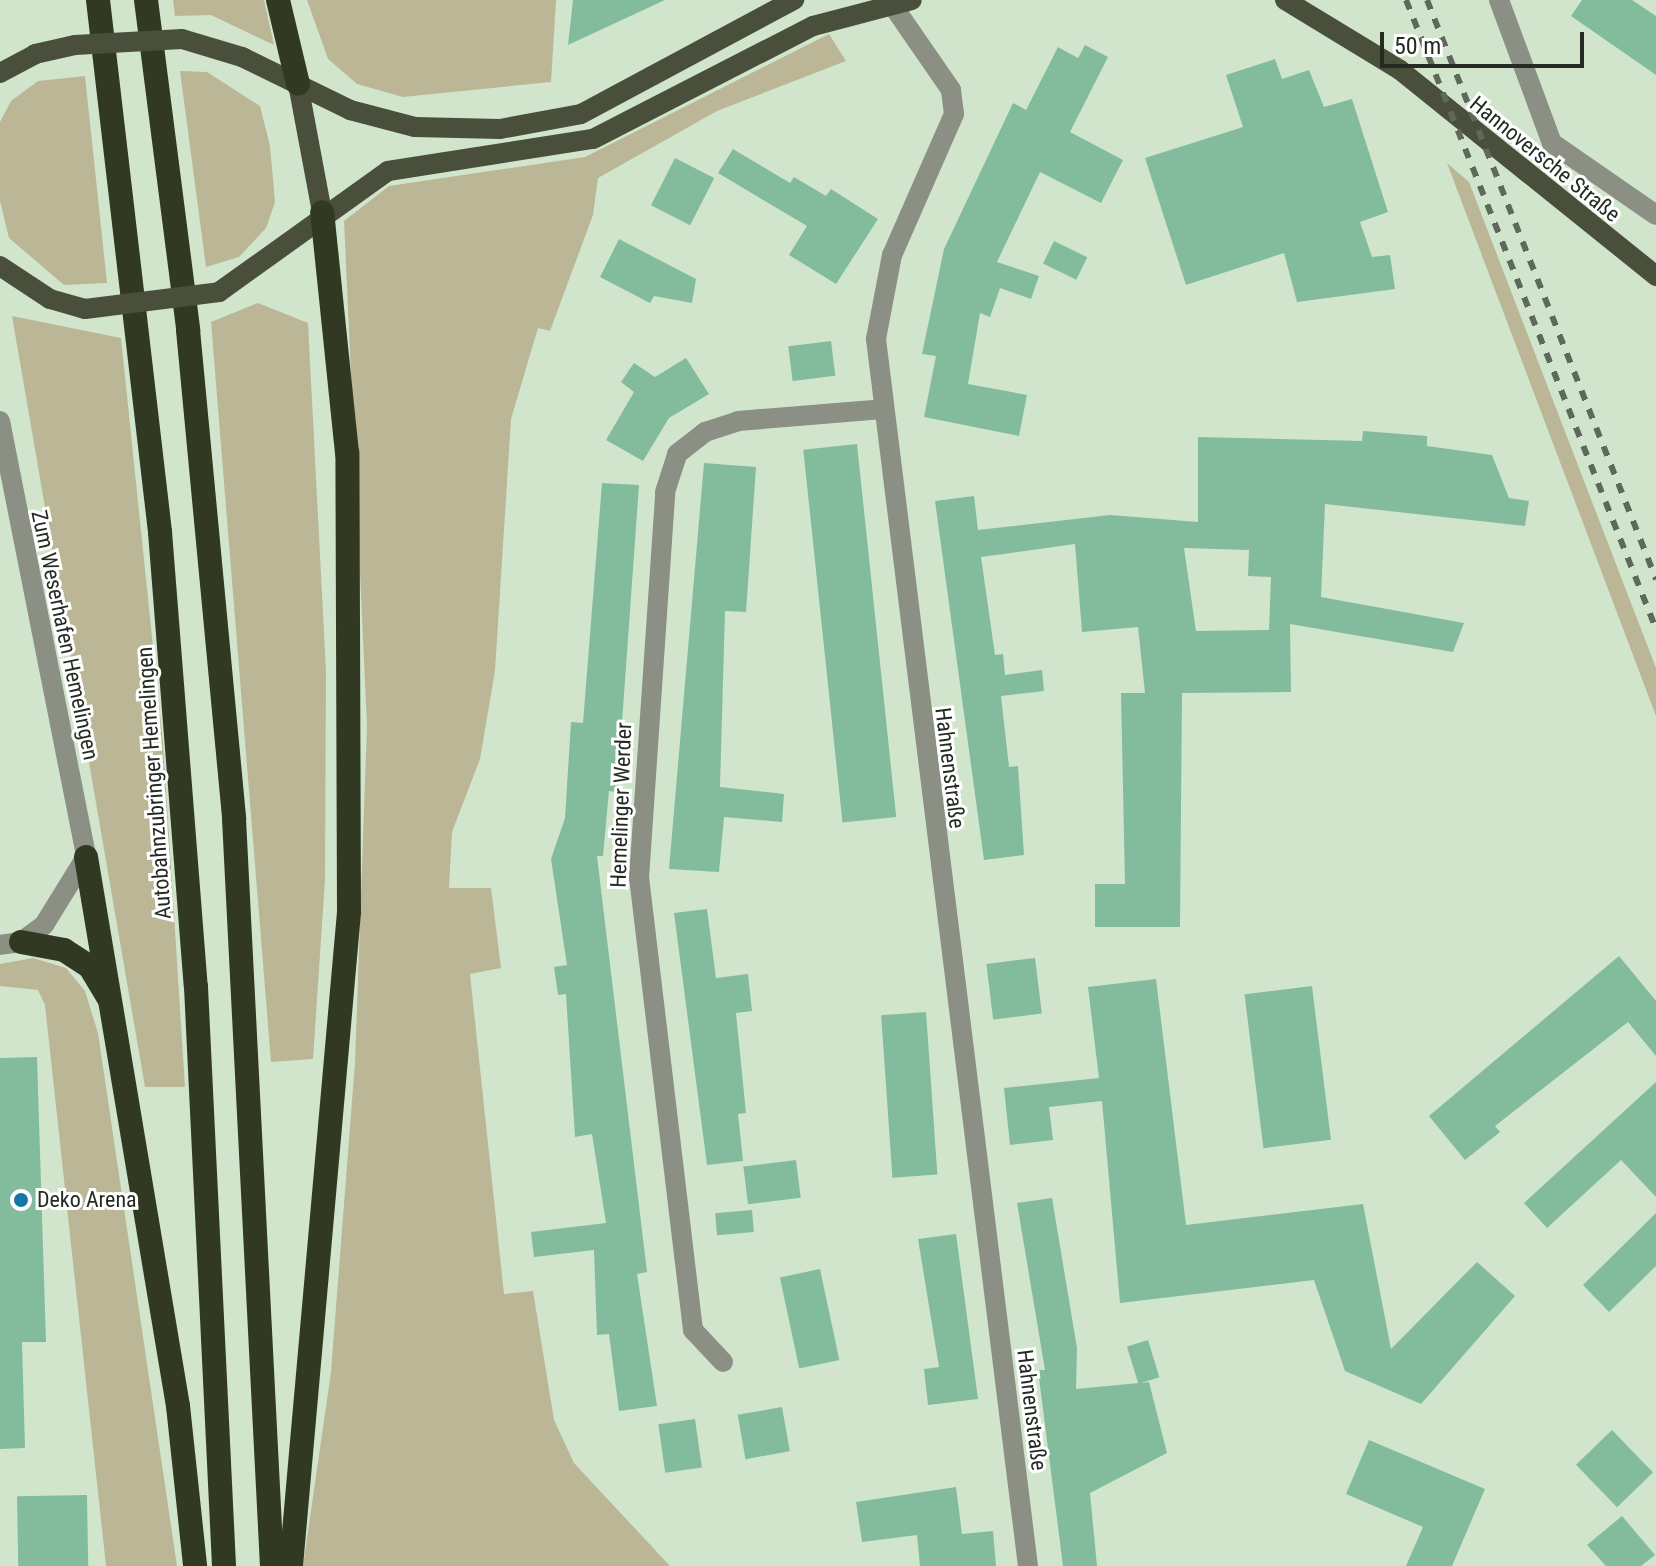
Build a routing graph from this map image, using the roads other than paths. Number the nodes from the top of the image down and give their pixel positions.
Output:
1 (98, 0) edge
2 (146, 0) edge
3 (278, 0) edge
4 (794, 0) edge
5 (1285, 0) edge
6 (1499, 0) edge
7 (898, 2) edge
8 (0, 73) edge
9 (298, 84) junction
10 (322, 212) junction
11 (1656, 215) edge
12 (0, 266) edge
13 (1656, 276) edge
14 (883, 409) junction
15 (0, 421) edge
16 (86, 857) junction
17 (10, 943) edge
18 (116, 1010) junction
19 (723, 1362) dead end
20 (195, 1566) edge
21 (224, 1566) edge
22 (272, 1566) edge
23 (291, 1566) edge
24 (1028, 1566) edge

1 - 21 highway, Autobahnzubringer Hemelingen
2 - 22 highway
3 - 9 highway
4 - 9 main road
5 - 13 main road, Hannoversche Straße
6 - 11 street
7 - 10 main road
7 - 14 street, Hahnenstraße
8 - 9 main road, bridge
9 - 10 main road
10 - 12 main road, bridge
10 - 23 highway
14 - 19 street, Hemelinger Werder
14 - 24 street, Hahnenstraße
15 - 16 street, Zum Weserhafen Hemelingen
16 - 17 street
16 - 18 highway
17 - 18 highway
18 - 20 highway

